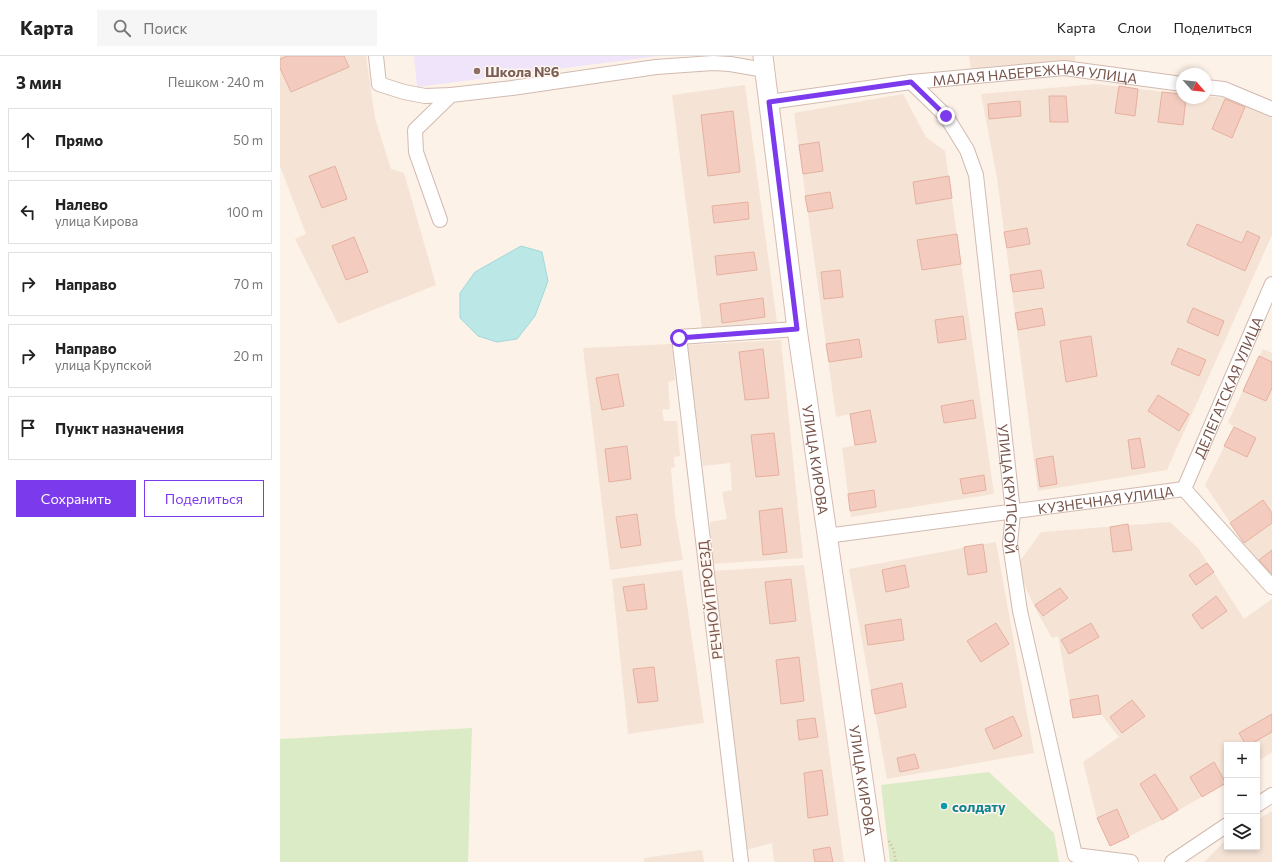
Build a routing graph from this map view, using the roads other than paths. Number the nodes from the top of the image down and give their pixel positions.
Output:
1 (376, 56) edge
2 (764, 63) edge
3 (911, 82) junction
4 (1176, 83) edge
5 (1212, 88) edge
6 (451, 95) junction
7 (769, 102) junction
8 (1272, 109) edge
9 (440, 220) dead end
10 (1272, 284) edge
11 (797, 329) junction
12 (1184, 489) junction
13 (1013, 512) junction
14 (826, 536) junction
15 (1272, 587) edge
16 (1272, 795) edge
17 (1260, 803) edge
18 (1224, 827) edge
19 (741, 862) edge
20 (875, 862) edge
21 (1131, 862) edge
22 (1172, 862) edge

1 - 6 street
2 - 6 street
2 - 7 street, УЛИЦА КИРОВА
3 - 4 street, МАЛАЯ НАБЕРЕЖНАЯ УЛИЦА
3 - 7 street, МАЛАЯ НАБЕРЕЖНАЯ УЛИЦА
3 - 13 street, УЛИЦА КРУПСКОЙ
5 - 8 street
6 - 9 street
7 - 11 street, УЛИЦА КИРОВА
10 - 12 street, ДЕЛЕГАТСКАЯ УЛИЦА
11 - 14 street, УЛИЦА КИРОВА
11 - 19 street, РЕЧНОЙ ПРОЕЗД
12 - 13 street, КУЗНЕЧНАЯ УЛИЦА
12 - 15 street, КУЗНЕЧНАЯ УЛИЦА
13 - 14 street, КУЗНЕЧНАЯ УЛИЦА
13 - 21 street, УЛИЦА КРУПСКОЙ
14 - 20 street, УЛИЦА КИРОВА
16 - 17 street
18 - 22 street

